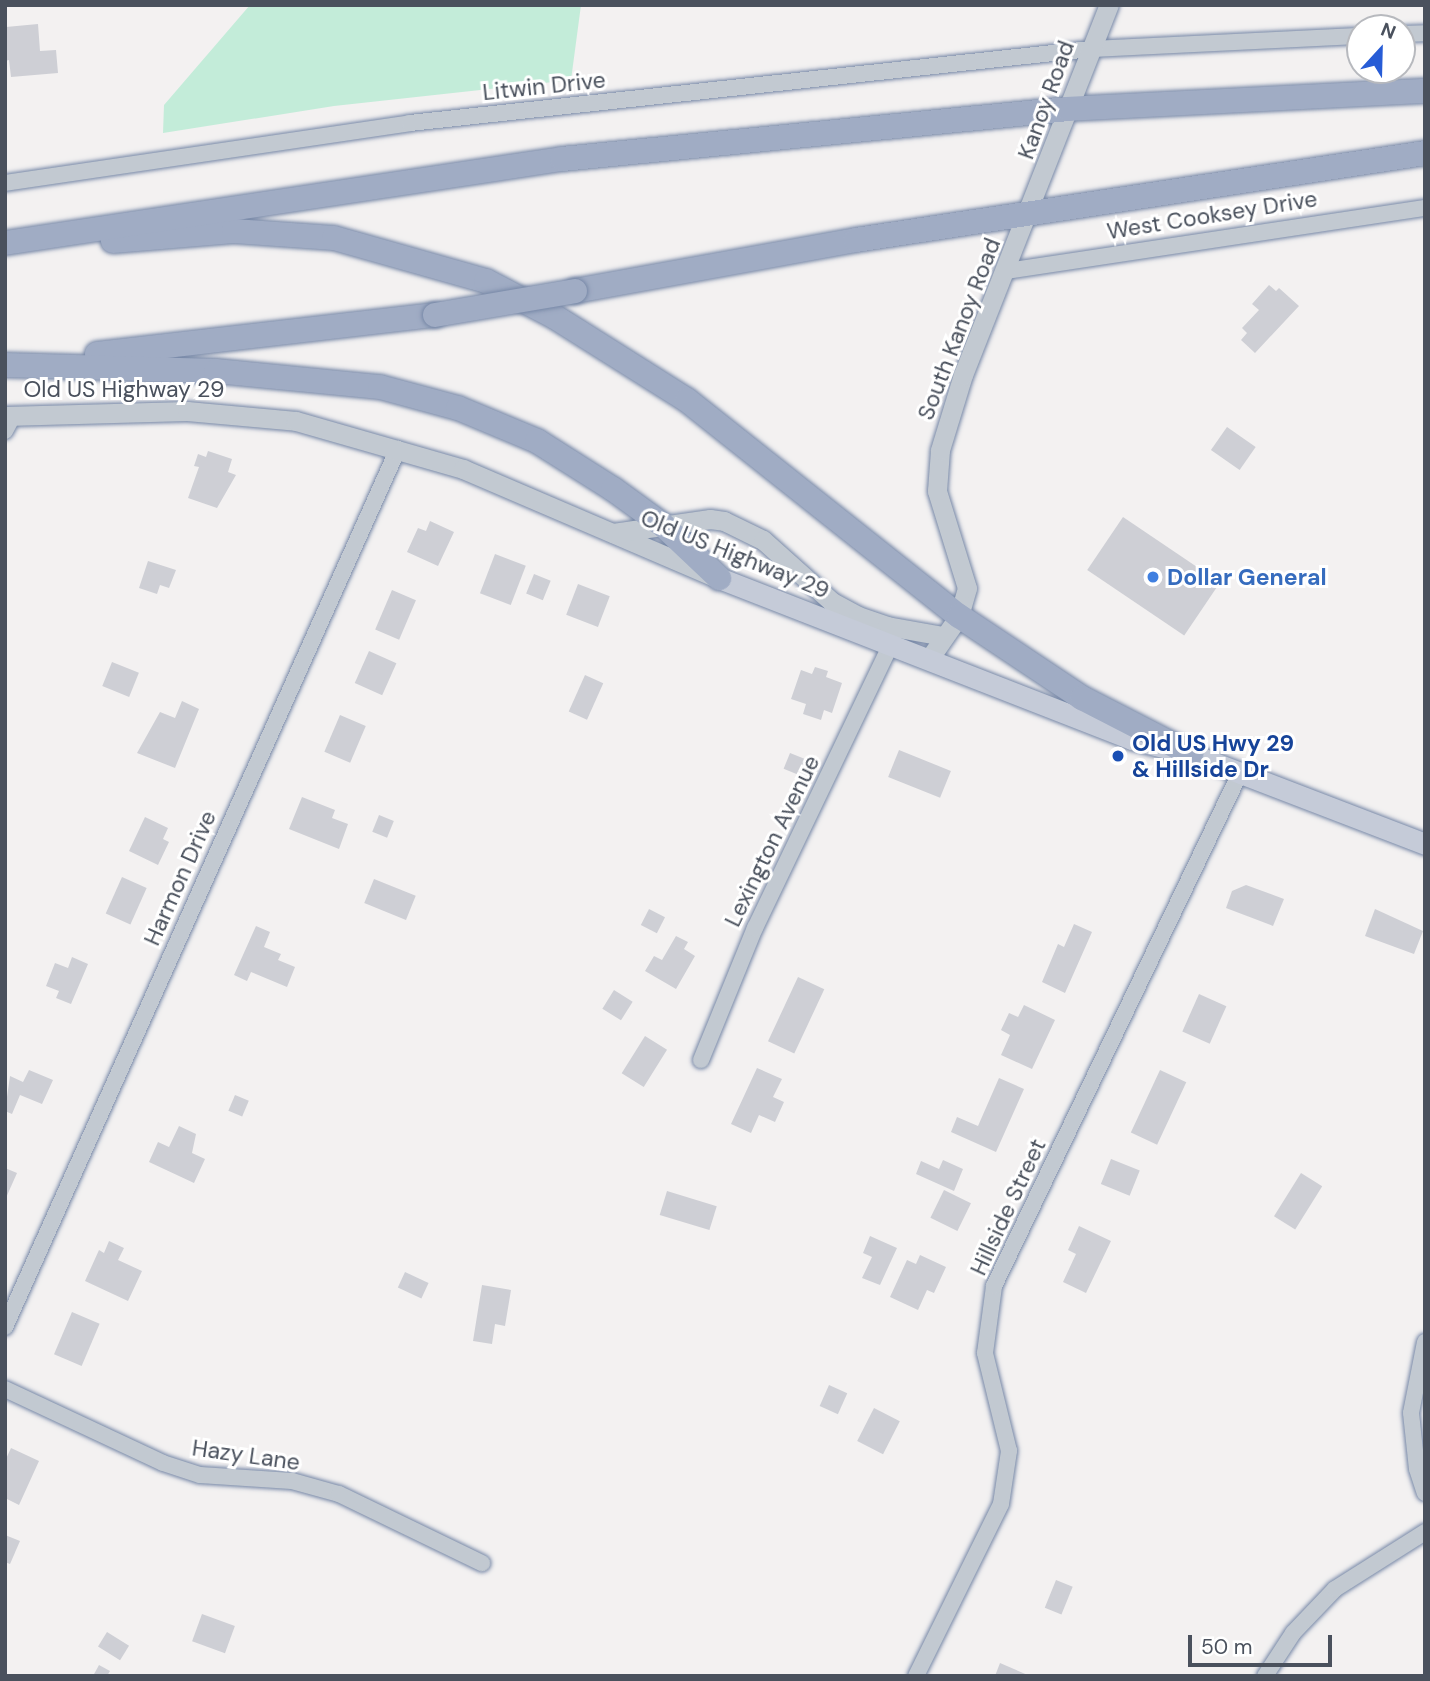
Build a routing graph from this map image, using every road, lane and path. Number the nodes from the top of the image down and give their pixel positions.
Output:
1 (1109, 5) edge
2 (1346, 37) edge
3 (1090, 50) junction
4 (1425, 91) edge
5 (1068, 109) junction
6 (1425, 153) edge
7 (5, 183) edge
8 (1425, 208) edge
9 (1030, 212) junction
10 (5, 243) edge
11 (5, 250) edge
12 (1007, 271) junction
13 (5, 362) edge
14 (8, 421) edge
15 (398, 449) junction
16 (664, 526) junction
17 (612, 533) junction
18 (719, 578) junction
19 (959, 616) junction
20 (943, 636) junction
21 (891, 644) junction
22 (929, 659) junction
23 (1191, 754) junction
24 (1240, 773) junction
25 (1425, 844) edge
26 (701, 1060) dead end
27 (5, 1327) edge
28 (1425, 1342) edge
29 (5, 1389) edge
30 (1425, 1493) edge
31 (1425, 1532) edge
32 (482, 1563) dead end
33 (916, 1676) edge
34 (1265, 1676) edge

1 - 3 street, Kanoy Road
2 - 3 street, Litwin Drive
3 - 5 street, Kanoy Road
3 - 7 street, Litwin Drive
4 - 5 highway
5 - 9 street, Kanoy Road
5 - 10 highway
6 - 9 highway
8 - 12 street, West Cooksey Drive
9 - 12 street, South Kanoy Road
9 - 13 highway, bridge
11 - 19 highway
12 - 19 street, South Kanoy Road
13 - 16 highway
14 - 15 street, Old US Highway 29
15 - 17 street, Old US Highway 29
15 - 27 street, Harmon Drive
16 - 17 street
16 - 18 highway
16 - 20 street
17 - 18 street, Old US Highway 29
18 - 21 main road, Old US Highway 29
19 - 20 street, South Kanoy Road
19 - 23 highway
20 - 22 street, South Kanoy Road
21 - 22 main road, Old US Highway 29
21 - 26 street, Lexington Avenue
22 - 23 main road, Old US Highway 29
23 - 24 main road, Old US Highway 29
24 - 25 main road, Old US Highway 29
24 - 33 street, Hillside Street
28 - 30 street
29 - 32 street, Hazy Lane
31 - 34 street

